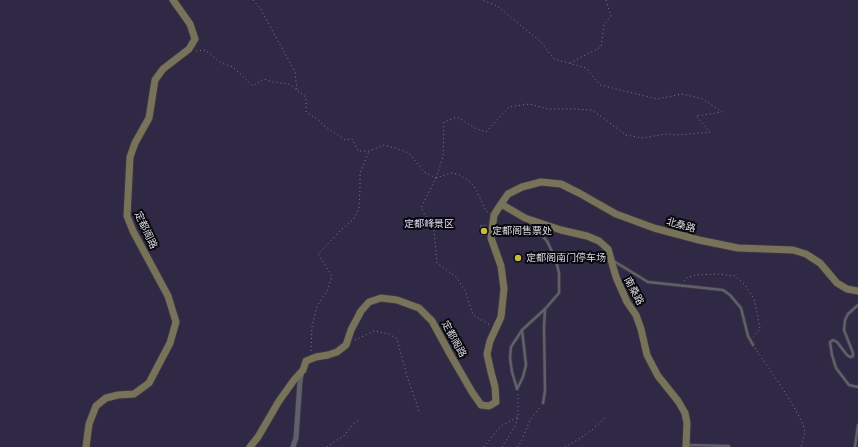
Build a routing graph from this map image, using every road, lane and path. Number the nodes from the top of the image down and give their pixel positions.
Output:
1 (173, 0) edge
2 (253, 0) edge
3 (482, 0) edge
4 (606, 0) edge
5 (195, 51) dead end
6 (570, 64) junction
7 (297, 91) junction
8 (369, 151) junction
9 (436, 178) junction
10 (501, 204) junction
11 (494, 215) junction
12 (525, 218) junction
13 (611, 259) junction
14 (858, 291) edge
15 (858, 305) edge
16 (545, 309) junction
17 (496, 329) junction
18 (522, 330) junction
19 (346, 345) junction
20 (753, 345) joint
21 (310, 359) junction
22 (302, 370) junction
23 (858, 387) edge
24 (518, 389) junction
25 (543, 403) joint
26 (420, 414) dead end
27 (518, 417) junction
28 (605, 418) dead end
29 (359, 420) dead end
30 (858, 425) edge
31 (686, 446) edge
32 (729, 446) edge
33 (86, 447) edge
34 (250, 447) edge
35 (293, 447) edge
36 (327, 447) edge
37 (484, 447) edge
38 (502, 447) edge
39 (517, 447) edge
40 (565, 447) edge
41 (801, 447) edge
42 (855, 447) edge

1 - 33 street, 定都阁路
2 - 7 path
3 - 6 path
4 - 6 path
5 - 7 path
6 - 9 path
7 - 8 path
8 - 9 path
8 - 21 path
9 - 11 path
9 - 17 path
10 - 11 street, 定都阁路
10 - 12 street, 南桑路
10 - 14 street, 北桑路
11 - 17 street, 定都阁路
12 - 13 street, 南桑路
12 - 16 lane
13 - 20 lane
13 - 31 street, 南桑路
15 - 23 lane
16 - 18 lane
16 - 25 lane
17 - 19 street, 定都阁路
18 - 24 lane
18 - 24 lane
19 - 21 street
19 - 26 path
20 - 41 path
21 - 22 street
22 - 34 street
22 - 35 street
24 - 27 path
25 - 39 path
27 - 37 path
27 - 38 path
28 - 40 path
29 - 36 path
30 - 42 lane
31 - 32 lane

